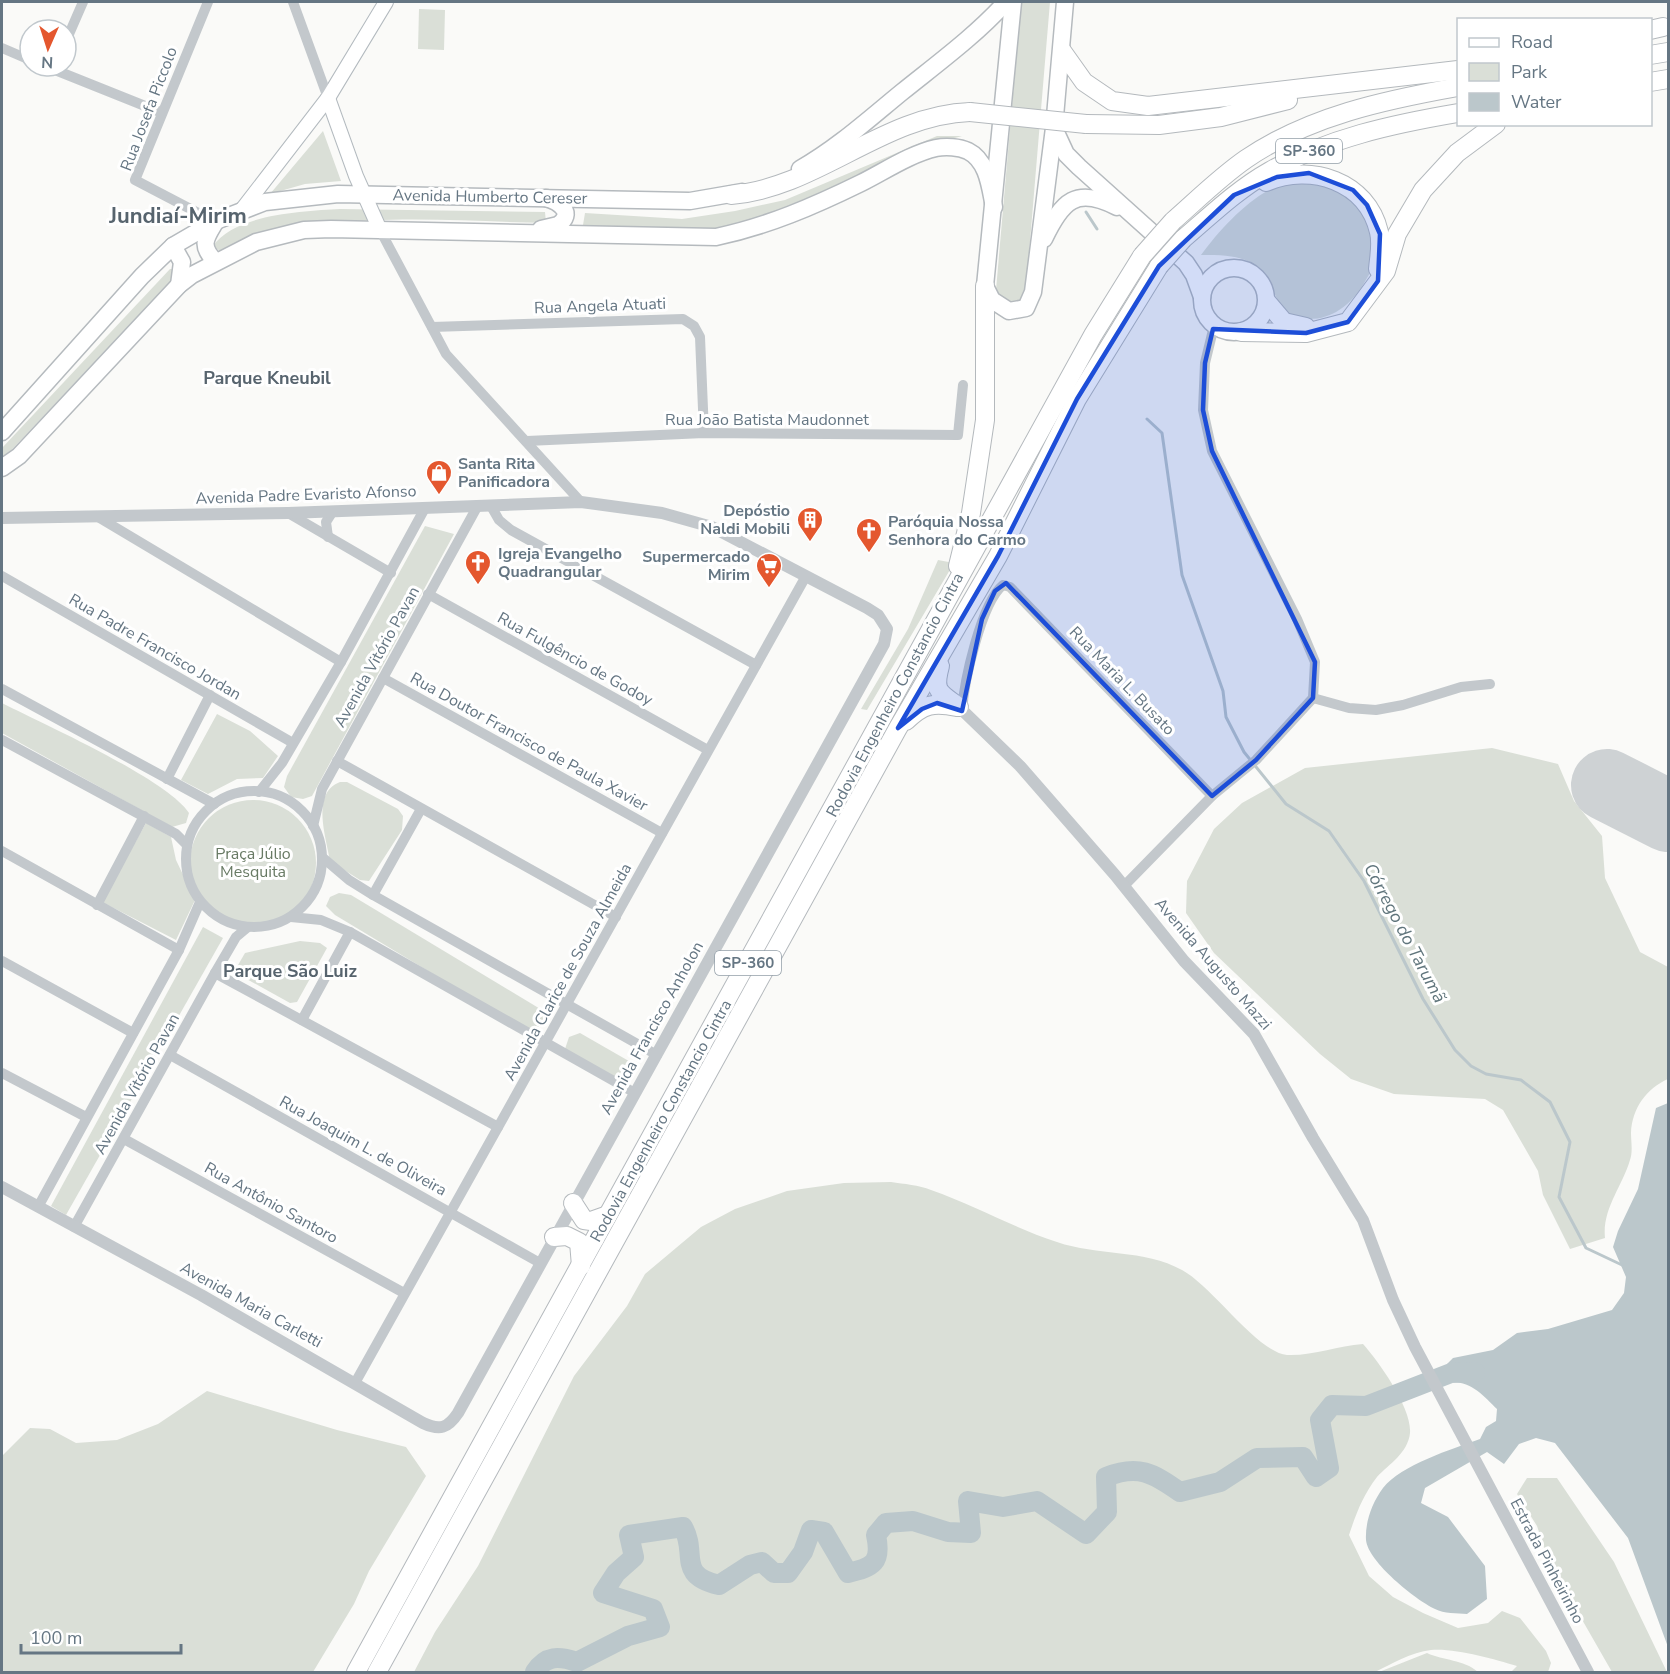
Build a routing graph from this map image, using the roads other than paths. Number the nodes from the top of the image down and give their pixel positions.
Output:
1 (83, 2) edge
2 (208, 2) edge
3 (293, 2) edge
4 (386, 2) edge
5 (1006, 2) edge
6 (1013, 2) edge
7 (1065, 2) edge
8 (76, 18) edge
9 (2, 48) edge
10 (1062, 51) junction
11 (1668, 52) edge
12 (18, 55) edge
13 (1652, 55) edge
14 (1457, 72) edge
15 (1396, 76) junction
16 (78, 78) edge
17 (1668, 79) edge
18 (1652, 82) edge
19 (1457, 87) edge
20 (328, 98) junction
21 (160, 112) junction
22 (1457, 112) edge
23 (1493, 126) edge
24 (1054, 128) junction
25 (365, 195) junction
26 (731, 195) junction
27 (1234, 195) junction
28 (539, 196) junction
29 (994, 207) junction
30 (241, 210) junction
31 (1124, 210) junction
32 (213, 223) junction
33 (380, 230) junction
34 (516, 231) junction
35 (172, 246) junction
36 (1038, 250) junction
37 (215, 261) junction
38 (1186, 263) junction
39 (1232, 268) junction
40 (1378, 282) junction
41 (179, 285) junction
42 (985, 286) junction
43 (1202, 297) junction
44 (1267, 302) junction
45 (1214, 326) junction
46 (432, 327) junction
47 (1319, 330) junction
48 (1241, 332) junction
49 (963, 385) dead end
50 (2, 432) edge
51 (704, 433) junction
52 (527, 441) junction
53 (19, 456) junction
54 (2, 468) edge
55 (2, 479) edge
56 (581, 502) junction
57 (491, 506) junction
58 (477, 507) junction
59 (426, 508) junction
60 (333, 511) junction
61 (288, 513) junction
62 (98, 517) junction
63 (2, 518) edge
64 (328, 537) junction
65 (391, 573) junction
66 (2, 576) edge
67 (806, 576) junction
68 (952, 591) junction
69 (428, 594) junction
70 (956, 630) junction
71 (884, 644) joint
72 (341, 662) junction
73 (756, 665) junction
74 (383, 678) junction
75 (1490, 684) dead end
76 (2, 688) edge
77 (210, 695) junction
78 (1313, 698) junction
79 (960, 709) junction
80 (898, 728) junction
81 (2, 740) edge
82 (293, 743) junction
83 (708, 750) junction
84 (337, 761) junction
85 (167, 779) junction
86 (259, 792) junction
87 (1212, 795) junction
88 (214, 804) junction
89 (421, 809) junction
90 (144, 816) junction
91 (313, 826) junction
92 (662, 833) junction
93 (187, 845) junction
94 (2, 851) edge
95 (322, 857) junction
96 (1124, 886) junction
97 (373, 895) junction
98 (200, 902) junction
99 (97, 905) junction
100 (291, 916) junction
101 (616, 917) junction
102 (248, 927) junction
103 (350, 932) junction
104 (179, 950) junction
105 (2, 962) edge
106 (215, 973) junction
107 (568, 1004) junction
108 (302, 1020) junction
109 (133, 1033) junction
110 (546, 1043) junction
111 (170, 1054) junction
112 (657, 1054) junction
113 (2, 1073) edge
114 (635, 1093) junction
115 (86, 1117) junction
116 (498, 1127) junction
117 (124, 1139) junction
118 (2, 1187) edge
119 (573, 1203) junction
120 (38, 1207) junction
121 (450, 1212) junction
122 (608, 1215) junction
123 (74, 1227) junction
124 (554, 1237) junction
125 (540, 1263) junction
126 (581, 1266) junction
127 (404, 1293) junction
128 (356, 1383) junction
129 (447, 1426) joint
130 (1478, 1464) joint
131 (356, 1672) edge
132 (377, 1672) edge
133 (1588, 1672) edge

1 - 8 street
2 - 21 street, Rua Josefa Piccolo
3 - 20 street
4 - 20 main road
5 - 26 main road, Avenida Humberto Cereser
6 - 29 main road
7 - 10 main road
9 - 12 street
10 - 15 highway
10 - 24 main road
11 - 13 highway
14 - 15 highway
15 - 26 highway, bridge
16 - 21 street
17 - 18 highway
19 - 68 highway, Rodovia Engenheiro Constancio Cintra / SP-360, bridge
20 - 25 main road
20 - 30 main road
21 - 32 street, Rua Josefa Piccolo
22 - 27 highway, SP-360
23 - 40 highway
24 - 31 main road
24 - 36 main road
25 - 28 main road, Avenida Humberto Cereser
25 - 30 main road, Avenida Humberto Cereser
25 - 33 main road
26 - 28 main road, Avenida Humberto Cereser
27 - 40 highway
27 - 70 highway, Rodovia Engenheiro Constancio Cintra / SP-360, bridge
28 - 34 main road
29 - 34 main road, Avenida Humberto Cereser
29 - 42 main road
30 - 32 main road, Avenida Humberto Cereser
31 - 36 main road
31 - 38 main road
32 - 35 main road, Avenida Humberto Cereser
32 - 37 main road
33 - 34 main road, Avenida Humberto Cereser
33 - 37 main road, Avenida Humberto Cereser
33 - 46 street
35 - 41 main road
35 - 50 main road, Avenida Humberto Cereser
36 - 42 main road
37 - 41 main road, Avenida Humberto Cereser
38 - 39 main road
38 - 43 main road
39 - 43 main road
39 - 44 main road
40 - 47 highway
41 - 53 main road, Avenida Humberto Cereser
42 - 68 highway
43 - 45 main road
44 - 47 highway
44 - 48 main road
45 - 48 main road
45 - 78 street
46 - 51 street, Rua Angela Atuati
46 - 52 street
47 - 48 highway
49 - 51 street, Rua João Batista Maudonnet
51 - 52 street, Rua João Batista Maudonnet
52 - 56 street
53 - 54 main road, Avenida Humberto Cereser
53 - 55 street
56 - 57 street, Avenida Padre Evaristo Afonso
56 - 67 street, Avenida Padre Evaristo Afonso
57 - 58 street, Avenida Padre Evaristo Afonso
57 - 73 street
58 - 59 street, Avenida Padre Evaristo Afonso
58 - 69 street, Avenida Vitório Pavan
59 - 60 street, Avenida Padre Evaristo Afonso
59 - 65 street, Avenida Vitório Pavan
60 - 61 street, Avenida Padre Evaristo Afonso
60 - 64 street
61 - 62 street, Avenida Padre Evaristo Afonso
61 - 64 street
62 - 63 street, Avenida Padre Evaristo Afonso
62 - 72 street
64 - 65 street
65 - 72 street, Avenida Vitório Pavan
66 - 77 street, Rua Padre Francisco Jordan
67 - 71 street, Avenida Padre Evaristo Afonso
67 - 73 street, Avenida Clarice de Souza Almeida
68 - 122 highway, Rodovia Engenheiro Constancio Cintra / SP-360
69 - 74 street, Avenida Vitório Pavan
69 - 83 street, Rua Fulgêncio de Godoy
70 - 79 highway
70 - 80 highway, Rodovia Engenheiro Constancio Cintra / SP-360
71 - 112 street, Avenida Francisco Anholon
72 - 82 street, Avenida Vitório Pavan
73 - 83 street, Avenida Clarice de Souza Almeida
74 - 84 street, Avenida Vitório Pavan
74 - 92 street, Rua Doutor Francisco de Paula Xavier
75 - 78 street
76 - 85 street
77 - 82 street, Rua Padre Francisco Jordan
77 - 85 street
78 - 87 street
79 - 80 highway
79 - 87 street, Rua Maria L. Busato
79 - 96 street, Avenida Augusto Mazzi
80 - 132 highway, Rodovia Engenheiro Constancio Cintra / SP-360
81 - 90 street
82 - 86 street, Avenida Vitório Pavan
83 - 92 street, Avenida Clarice de Souza Almeida
84 - 89 street
84 - 91 street, Avenida Vitório Pavan
85 - 88 street
86 - 88 street
86 - 91 street
87 - 96 street
88 - 93 street
89 - 97 street
89 - 101 street
90 - 93 street
90 - 99 street
91 - 95 street
92 - 101 street, Avenida Clarice de Souza Almeida
93 - 98 street
94 - 99 street
95 - 97 street
95 - 100 street
96 - 130 street, Avenida Augusto Mazzi
97 - 107 street
98 - 102 street
98 - 104 street, Avenida Vitório Pavan
99 - 104 street
100 - 102 street
100 - 103 street
101 - 107 street, Avenida Clarice de Souza Almeida
102 - 106 street, Avenida Vitório Pavan
103 - 108 street
103 - 110 street
104 - 109 street, Avenida Vitório Pavan
105 - 109 street
106 - 108 street
106 - 111 street, Avenida Vitório Pavan
107 - 110 street, Avenida Clarice de Souza Almeida
107 - 112 street
108 - 116 street
109 - 115 street, Avenida Vitório Pavan
110 - 114 street
110 - 116 street, Avenida Clarice de Souza Almeida
111 - 117 street, Avenida Vitório Pavan
111 - 121 street, Rua Joaquim L. de Oliveira
112 - 114 street, Avenida Francisco Anholon
113 - 115 street
114 - 119 street, Avenida Francisco Anholon
115 - 120 street, Avenida Vitório Pavan
116 - 121 street, Avenida Clarice de Souza Almeida
117 - 123 street, Avenida Vitório Pavan
117 - 127 street, Rua Antônio Santoro
118 - 120 street, Avenida Maria Carletti
119 - 122 highway
119 - 124 street, Avenida Francisco Anholon
120 - 123 street, Avenida Maria Carletti
121 - 125 street, Rua Joaquim L. de Oliveira
121 - 127 street, Avenida Clarice de Souza Almeida
122 - 126 highway, Rodovia Engenheiro Constancio Cintra / SP-360
123 - 128 street, Avenida Maria Carletti
124 - 125 street, Avenida Francisco Anholon
124 - 126 highway
125 - 129 street, Avenida Francisco Anholon
126 - 131 highway, Rodovia Engenheiro Constancio Cintra / SP-360
127 - 128 street, Avenida Clarice de Souza Almeida
128 - 129 street, Avenida Maria Carletti
130 - 133 street, Estrada Pinheirinho

